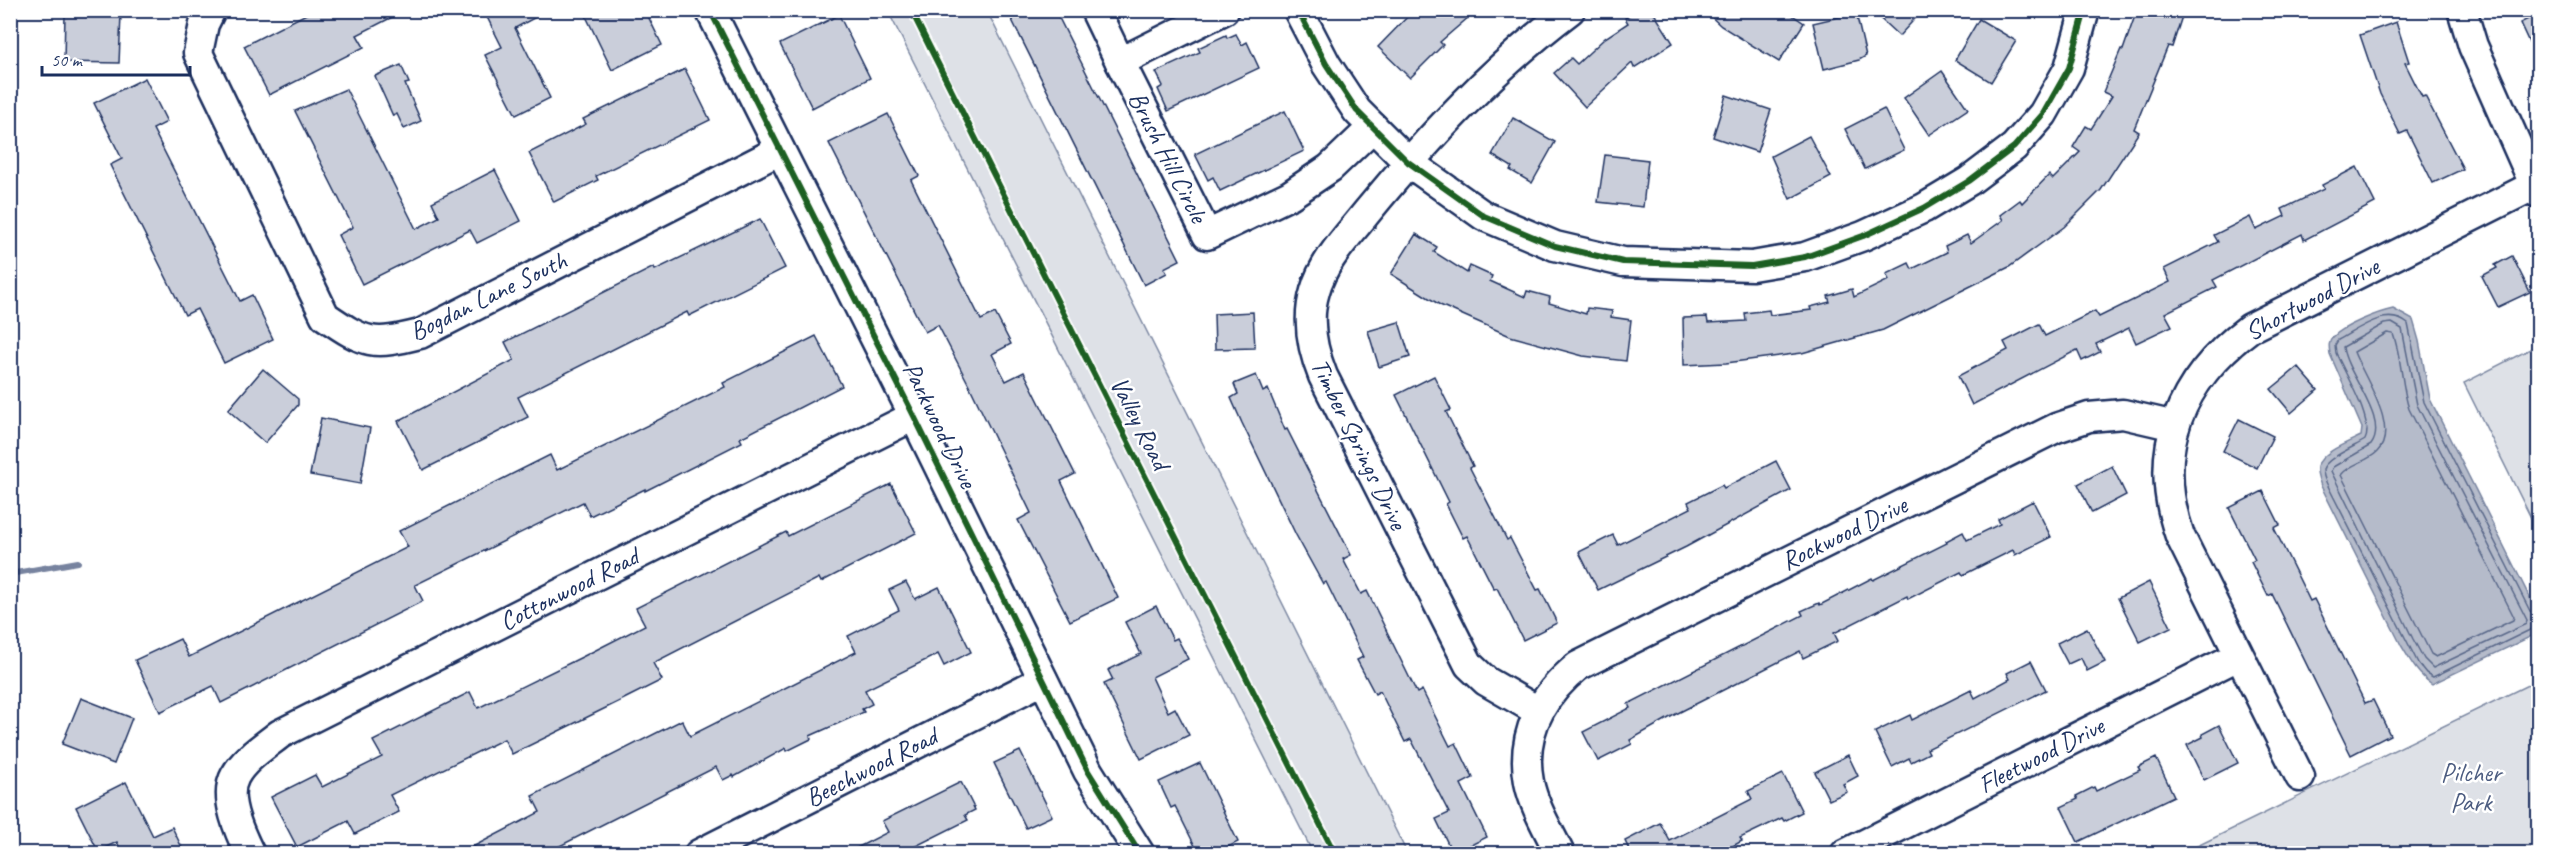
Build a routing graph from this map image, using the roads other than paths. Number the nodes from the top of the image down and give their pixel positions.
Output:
1 (211, 10) edge
2 (710, 10) edge
3 (1095, 10) edge
4 (1224, 10) edge
5 (1298, 10) edge
6 (1570, 10) edge
7 (2085, 10) edge
8 (2462, 10) edge
9 (1120, 62) junction
10 (1373, 127) junction
11 (780, 150) junction
12 (1408, 162) junction
13 (2536, 189) edge
14 (914, 416) junction
15 (2175, 426) junction
16 (2238, 656) junction
17 (1043, 680) junction
18 (1538, 711) junction
19 (2300, 777) dead end
20 (250, 854) edge
21 (699, 854) edge
22 (1140, 854) edge
23 (1560, 854) edge
24 (1845, 854) edge

1 - 11 street, Bogdan Lane South
2 - 11 street, Parkwood Drive
3 - 9 street, Brush Hill Circle
4 - 9 street, Brush Hill Circle
5 - 10 street
6 - 12 street, Timber Springs Drive
7 - 12 street
8 - 13 street
9 - 10 street, Brush Hill Circle
10 - 12 street
11 - 14 street, Parkwood Drive
12 - 18 street, Timber Springs Drive
13 - 15 street, Shortwood Drive
14 - 17 street, Parkwood Drive
14 - 20 street, Cottonwood Road
15 - 16 street, Shortwood Drive
15 - 18 street, Rockwood Drive
16 - 19 street, Shortwood Drive
16 - 24 street, Fleetwood Drive
17 - 21 street, Beechwood Road
17 - 22 street, Parkwood Drive
18 - 23 street

